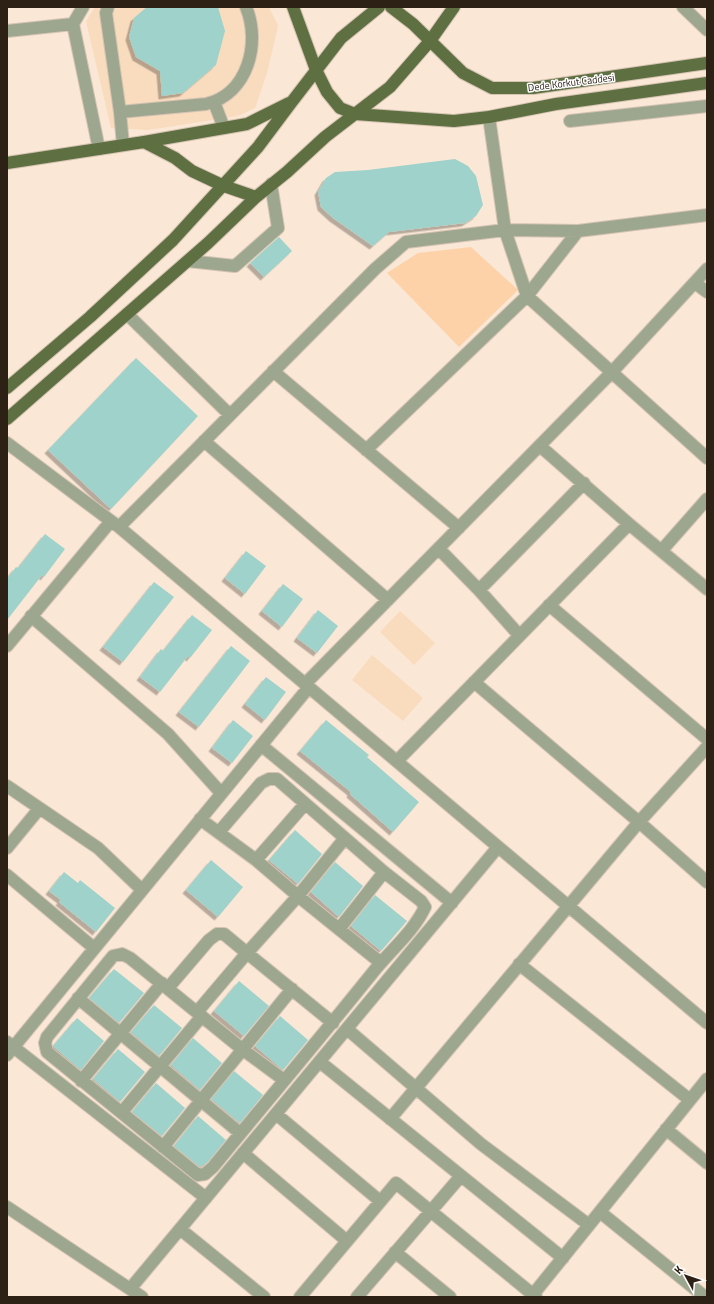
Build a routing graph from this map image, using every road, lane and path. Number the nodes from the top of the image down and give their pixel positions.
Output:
1 (83, 7) edge
2 (108, 7) edge
3 (246, 7) edge
4 (293, 7) edge
5 (379, 7) edge
6 (391, 7) edge
7 (454, 7) edge
8 (684, 7) edge
9 (73, 24) junction
10 (707, 30) edge
11 (7, 31) edge
12 (430, 41) junction
13 (707, 63) edge
14 (316, 70) junction
15 (707, 83) edge
16 (214, 102) junction
17 (290, 103) junction
18 (707, 106) edge
19 (120, 112) junction
20 (354, 114) junction
21 (489, 117) junction
22 (570, 121) dead end
23 (224, 128) junction
24 (144, 142) junction
25 (123, 145) junction
26 (99, 149) junction
27 (7, 163) edge
28 (271, 184) junction
29 (224, 186) junction
30 (256, 197) junction
31 (707, 215) edge
32 (505, 230) junction
33 (578, 232) junction
34 (188, 261) junction
35 (707, 270) edge
36 (695, 283) junction
37 (707, 292) edge
38 (527, 296) junction
39 (127, 314) junction
40 (273, 371) junction
41 (612, 372) junction
42 (7, 388) edge
43 (230, 415) junction
44 (7, 419) edge
45 (204, 441) junction
46 (7, 443) edge
47 (540, 446) junction
48 (366, 450) junction
49 (707, 458) edge
50 (584, 483) junction
51 (707, 499) edge
52 (115, 524) junction
53 (629, 524) junction
54 (458, 528) junction
55 (439, 550) junction
56 (662, 550) junction
57 (707, 589) edge
58 (479, 590) junction
59 (388, 600) junction
60 (549, 605) junction
61 (31, 616) junction
62 (519, 635) junction
63 (7, 646) edge
64 (474, 682) junction
65 (307, 686) junction
66 (707, 739) edge
67 (261, 745) junction
68 (707, 747) edge
69 (397, 761) junction
70 (7, 786) edge
71 (221, 793) junction
72 (305, 804) junction
73 (39, 809) junction
74 (200, 819) junction
75 (639, 822) junction
76 (219, 832) junction
77 (345, 838) junction
78 (498, 847) junction
79 (7, 848) edge
80 (256, 860) junction
81 (384, 872) junction
82 (7, 875) edge
83 (707, 882) edge
84 (142, 890) junction
85 (298, 896) junction
86 (452, 903) junction
87 (568, 906) junction
88 (339, 929) junction
89 (94, 948) junction
90 (247, 953) junction
91 (381, 963) junction
92 (519, 964) junction
93 (165, 986) junction
94 (292, 989) junction
95 (78, 998) junction
96 (199, 1014) junction
97 (333, 1023) junction
98 (707, 1023) edge
99 (347, 1029) junction
100 (120, 1033) junction
101 (9, 1048) edge
102 (242, 1049) junction
103 (320, 1062) junction
104 (159, 1067) junction
105 (707, 1079) edge
106 (284, 1080) junction
107 (81, 1081) junction
108 (416, 1087) junction
109 (690, 1100) junction
110 (201, 1101) junction
111 (122, 1112) junction
112 (276, 1114) junction
113 (390, 1119) junction
114 (666, 1130) junction
115 (240, 1133) junction
116 (163, 1147) junction
117 (244, 1153) junction
118 (707, 1163) edge
119 (461, 1176) junction
120 (206, 1198) junction
121 (380, 1201) junction
122 (7, 1207) edge
123 (430, 1211) junction
124 (600, 1212) junction
125 (589, 1225) junction
126 (180, 1229) junction
127 (347, 1241) junction
128 (396, 1252) junction
129 (563, 1258) junction
130 (130, 1289) junction
131 (534, 1296) edge
132 (142, 1297) edge
133 (264, 1297) edge
134 (300, 1297) edge
135 (357, 1297) edge
136 (450, 1297) edge
137 (705, 1297) edge

1 - 9 street
2 - 19 street
3 - 16 street
4 - 14 main road
5 - 14 main road
6 - 12 main road, Dede Korkut Caddesi
7 - 12 main road
8 - 10 street
9 - 11 street
9 - 26 street
12 - 13 main road, Dede Korkut Caddesi
12 - 20 main road
14 - 17 main road
14 - 20 main road
15 - 21 main road, Dede Korkut Caddesi
16 - 19 street
16 - 23 street
17 - 23 main road
17 - 29 main road
18 - 22 street
19 - 25 street
20 - 21 main road, Dede Korkut Caddesi
20 - 28 main road
21 - 32 street
23 - 24 main road
24 - 25 main road
24 - 29 main road
25 - 26 main road
26 - 27 main road
28 - 30 main road
28 - 34 street
29 - 30 main road
29 - 42 main road
30 - 34 main road
31 - 33 street
32 - 33 street
32 - 38 street
32 - 40 street
33 - 38 street
34 - 39 main road
35 - 36 street
36 - 37 street
36 - 41 street
38 - 41 street
38 - 48 street
39 - 43 street
39 - 44 main road
40 - 43 street
40 - 48 street
41 - 47 street
41 - 49 street
43 - 45 street
45 - 52 street
45 - 59 street
46 - 52 street
47 - 50 street
47 - 54 street
48 - 54 street
50 - 53 street
50 - 58 street
51 - 56 street
52 - 61 street
52 - 65 street
53 - 56 street
53 - 60 street
54 - 55 street
55 - 58 street
55 - 59 street
56 - 57 street
58 - 62 street
59 - 65 street
60 - 62 street
60 - 66 street
61 - 63 street
61 - 71 street
62 - 64 street
64 - 69 street
64 - 75 street
65 - 67 street
65 - 69 street
67 - 71 street
67 - 86 street
68 - 75 street
69 - 78 street
70 - 73 street
71 - 74 street
72 - 76 street
72 - 77 street
72 - 80 street
73 - 79 street
73 - 84 street
74 - 76 street
74 - 84 street
75 - 83 street
75 - 87 street
76 - 80 street
77 - 81 street
77 - 85 street
78 - 86 street
78 - 87 street
80 - 85 street
81 - 88 street
81 - 91 street
82 - 89 street
84 - 89 street
85 - 88 street
85 - 90 street
86 - 99 street
87 - 92 street
87 - 98 street
88 - 91 street
89 - 101 street
90 - 93 street
90 - 94 street
90 - 96 street
91 - 97 street
92 - 108 street
92 - 109 street
93 - 95 street
93 - 96 street
93 - 100 street
94 - 97 street
94 - 102 street
95 - 100 street
95 - 107 street
96 - 102 street
96 - 104 street
97 - 106 street
99 - 103 street
99 - 108 street
100 - 104 street
100 - 107 street
101 - 120 street
102 - 106 street
102 - 110 street
103 - 112 street
103 - 113 street
104 - 110 street
104 - 111 street
105 - 109 street
106 - 115 street
107 - 111 street
108 - 113 street
108 - 125 street
109 - 114 street
110 - 115 street
110 - 116 street
111 - 116 street
112 - 117 street
112 - 121 street
113 - 119 street
114 - 118 street
114 - 124 street
115 - 116 street
117 - 120 street
117 - 127 street
119 - 123 street
119 - 129 street
120 - 126 street
121 - 123 street
121 - 127 street
122 - 130 street
123 - 128 street
123 - 131 street
124 - 125 street
124 - 137 street
125 - 129 street
126 - 130 street
126 - 133 street
127 - 134 street
128 - 135 street
128 - 136 street
129 - 131 street
130 - 132 street

